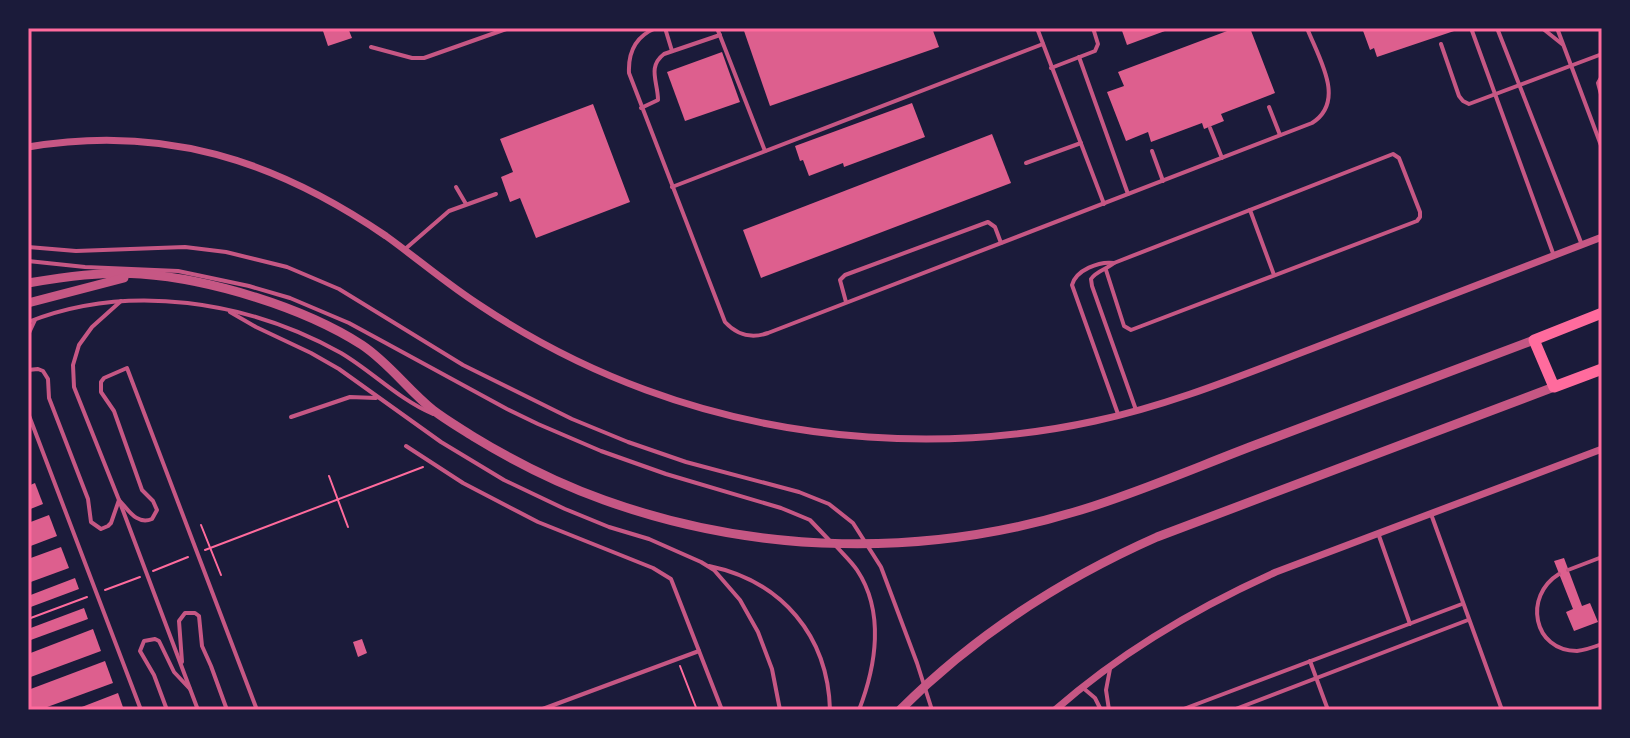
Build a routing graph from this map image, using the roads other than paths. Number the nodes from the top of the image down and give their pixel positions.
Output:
1 (486, 28) edge
2 (509, 28) edge
3 (656, 28) edge
4 (665, 28) edge
5 (717, 28) edge
6 (1037, 28) edge
7 (1093, 28) edge
8 (1307, 28) edge
9 (1471, 28) edge
10 (1497, 28) edge
11 (1542, 28) edge
12 (1557, 28) edge
13 (488, 35) junction
14 (720, 35) junction
15 (1043, 44) junction
16 (1441, 44) dead end
17 (1564, 45) junction
18 (371, 47) dead end
19 (672, 51) junction
20 (1602, 54) edge
21 (1079, 57) junction
22 (1571, 66) junction
23 (1051, 68) junction
24 (1602, 76) edge
25 (1519, 86) junction
26 (1496, 95) junction
27 (1602, 98) edge
28 (1269, 107) dead end
29 (641, 108) junction
30 (1210, 128) dead end
31 (1280, 136) junction
32 (1081, 143) junction
33 (28, 147) edge
34 (1602, 148) edge
35 (765, 151) junction
36 (1152, 151) dead end
37 (1222, 158) junction
38 (1026, 163) dead end
39 (1163, 181) junction
40 (456, 187) dead end
41 (672, 187) junction
42 (496, 194) dead end
43 (1128, 194) junction
44 (466, 204) junction
45 (1104, 204) junction
46 (1250, 210) junction
47 (1602, 237) edge
48 (1001, 243) junction
49 (1582, 245) junction
50 (28, 247) edge
51 (404, 250) junction
52 (1554, 256) junction
53 (28, 261) edge
54 (1114, 263) junction
55 (1106, 270) junction
56 (139, 274) junction
57 (1274, 275) junction
58 (28, 283) edge
59 (121, 301) junction
60 (28, 303) edge
61 (846, 303) junction
62 (230, 312) junction
63 (1602, 313) edge
64 (35, 320) junction
65 (28, 322) edge
66 (28, 335) edge
67 (1534, 340) junction
68 (1602, 369) edge
69 (28, 370) edge
70 (1554, 387) junction
71 (378, 398) junction
72 (1136, 411) junction
73 (28, 413) edge
74 (1119, 416) junction
75 (291, 417) dead end
76 (442, 417) junction
77 (406, 446) dead end
78 (1602, 449) edge
79 (119, 500) junction
80 (1431, 514) junction
81 (1378, 533) junction
82 (1602, 557) edge
83 (706, 565) junction
84 (1568, 570) dead end
85 (1559, 574) dead end
86 (1462, 604) junction
87 (1468, 620) junction
88 (1410, 624) junction
89 (1602, 644) edge
90 (699, 651) junction
91 (1310, 661) junction
92 (1111, 665) junction
93 (182, 667) junction
94 (1316, 678) junction
95 (1082, 687) junction
96 (191, 690) junction
97 (904, 706) edge
98 (141, 710) edge
99 (167, 710) edge
100 (198, 710) edge
101 (227, 710) edge
102 (257, 710) edge
103 (540, 710) edge
104 (722, 710) edge
105 (780, 710) edge
106 (830, 710) edge
107 (859, 710) edge
108 (932, 710) edge
109 (1055, 710) edge
110 (1101, 710) edge
111 (1109, 710) edge
112 (1181, 710) edge
113 (1233, 710) edge
114 (1328, 710) edge
115 (1502, 710) edge

1 - 13 lane
2 - 13 lane
3 - 29 lane
4 - 19 lane
5 - 14 lane
6 - 15 lane
7 - 21 lane
8 - 31 lane
9 - 26 lane
10 - 25 lane
11 - 17 lane
12 - 17 lane
13 - 18 lane
14 - 19 lane
14 - 35 lane
15 - 23 lane
15 - 35 lane
16 - 26 lane
17 - 22 lane
19 - 29 lane
20 - 22 lane
21 - 23 lane
21 - 43 lane
22 - 25 lane
22 - 34 lane
23 - 32 lane
24 - 27 lane
25 - 26 lane
25 - 49 lane
26 - 52 lane
28 - 31 lane
29 - 41 lane
30 - 37 lane
31 - 37 lane
32 - 38 lane
32 - 45 lane
33 - 51 street
35 - 41 lane
36 - 39 lane
37 - 39 lane
39 - 43 lane
40 - 44 lane
41 - 61 lane
42 - 44 lane
43 - 45 lane
44 - 51 lane
45 - 48 lane
46 - 54 lane
46 - 57 lane
46 - 57 lane
47 - 49 street
48 - 61 lane
48 - 61 lane
49 - 52 street
50 - 108 lane
51 - 74 street
52 - 72 street
53 - 107 lane
54 - 55 lane
54 - 74 lane
55 - 57 lane
55 - 72 lane
56 - 58 street
56 - 60 street
56 - 76 street
59 - 62 lane
59 - 64 lane
59 - 79 lane
62 - 71 lane
62 - 76 lane
63 - 67 main road
64 - 65 lane
64 - 66 lane
67 - 70 main road
67 - 76 street
68 - 70 main road
69 - 79 lane
70 - 97 street
71 - 75 lane
71 - 83 lane
72 - 74 street
73 - 98 lane
77 - 90 lane
78 - 80 street
79 - 93 lane
79 - 102 lane
80 - 81 street
80 - 86 lane
81 - 88 lane
81 - 92 street
82 - 84 lane
83 - 105 lane
83 - 106 lane
85 - 89 lane
86 - 87 lane
86 - 88 lane
87 - 94 lane
87 - 115 lane
88 - 91 lane
90 - 103 lane
90 - 104 lane
91 - 94 lane
91 - 112 lane
92 - 95 street
92 - 111 lane
93 - 96 lane
93 - 101 lane
94 - 113 lane
94 - 114 lane
95 - 109 street
95 - 110 lane
96 - 99 lane
96 - 100 lane

